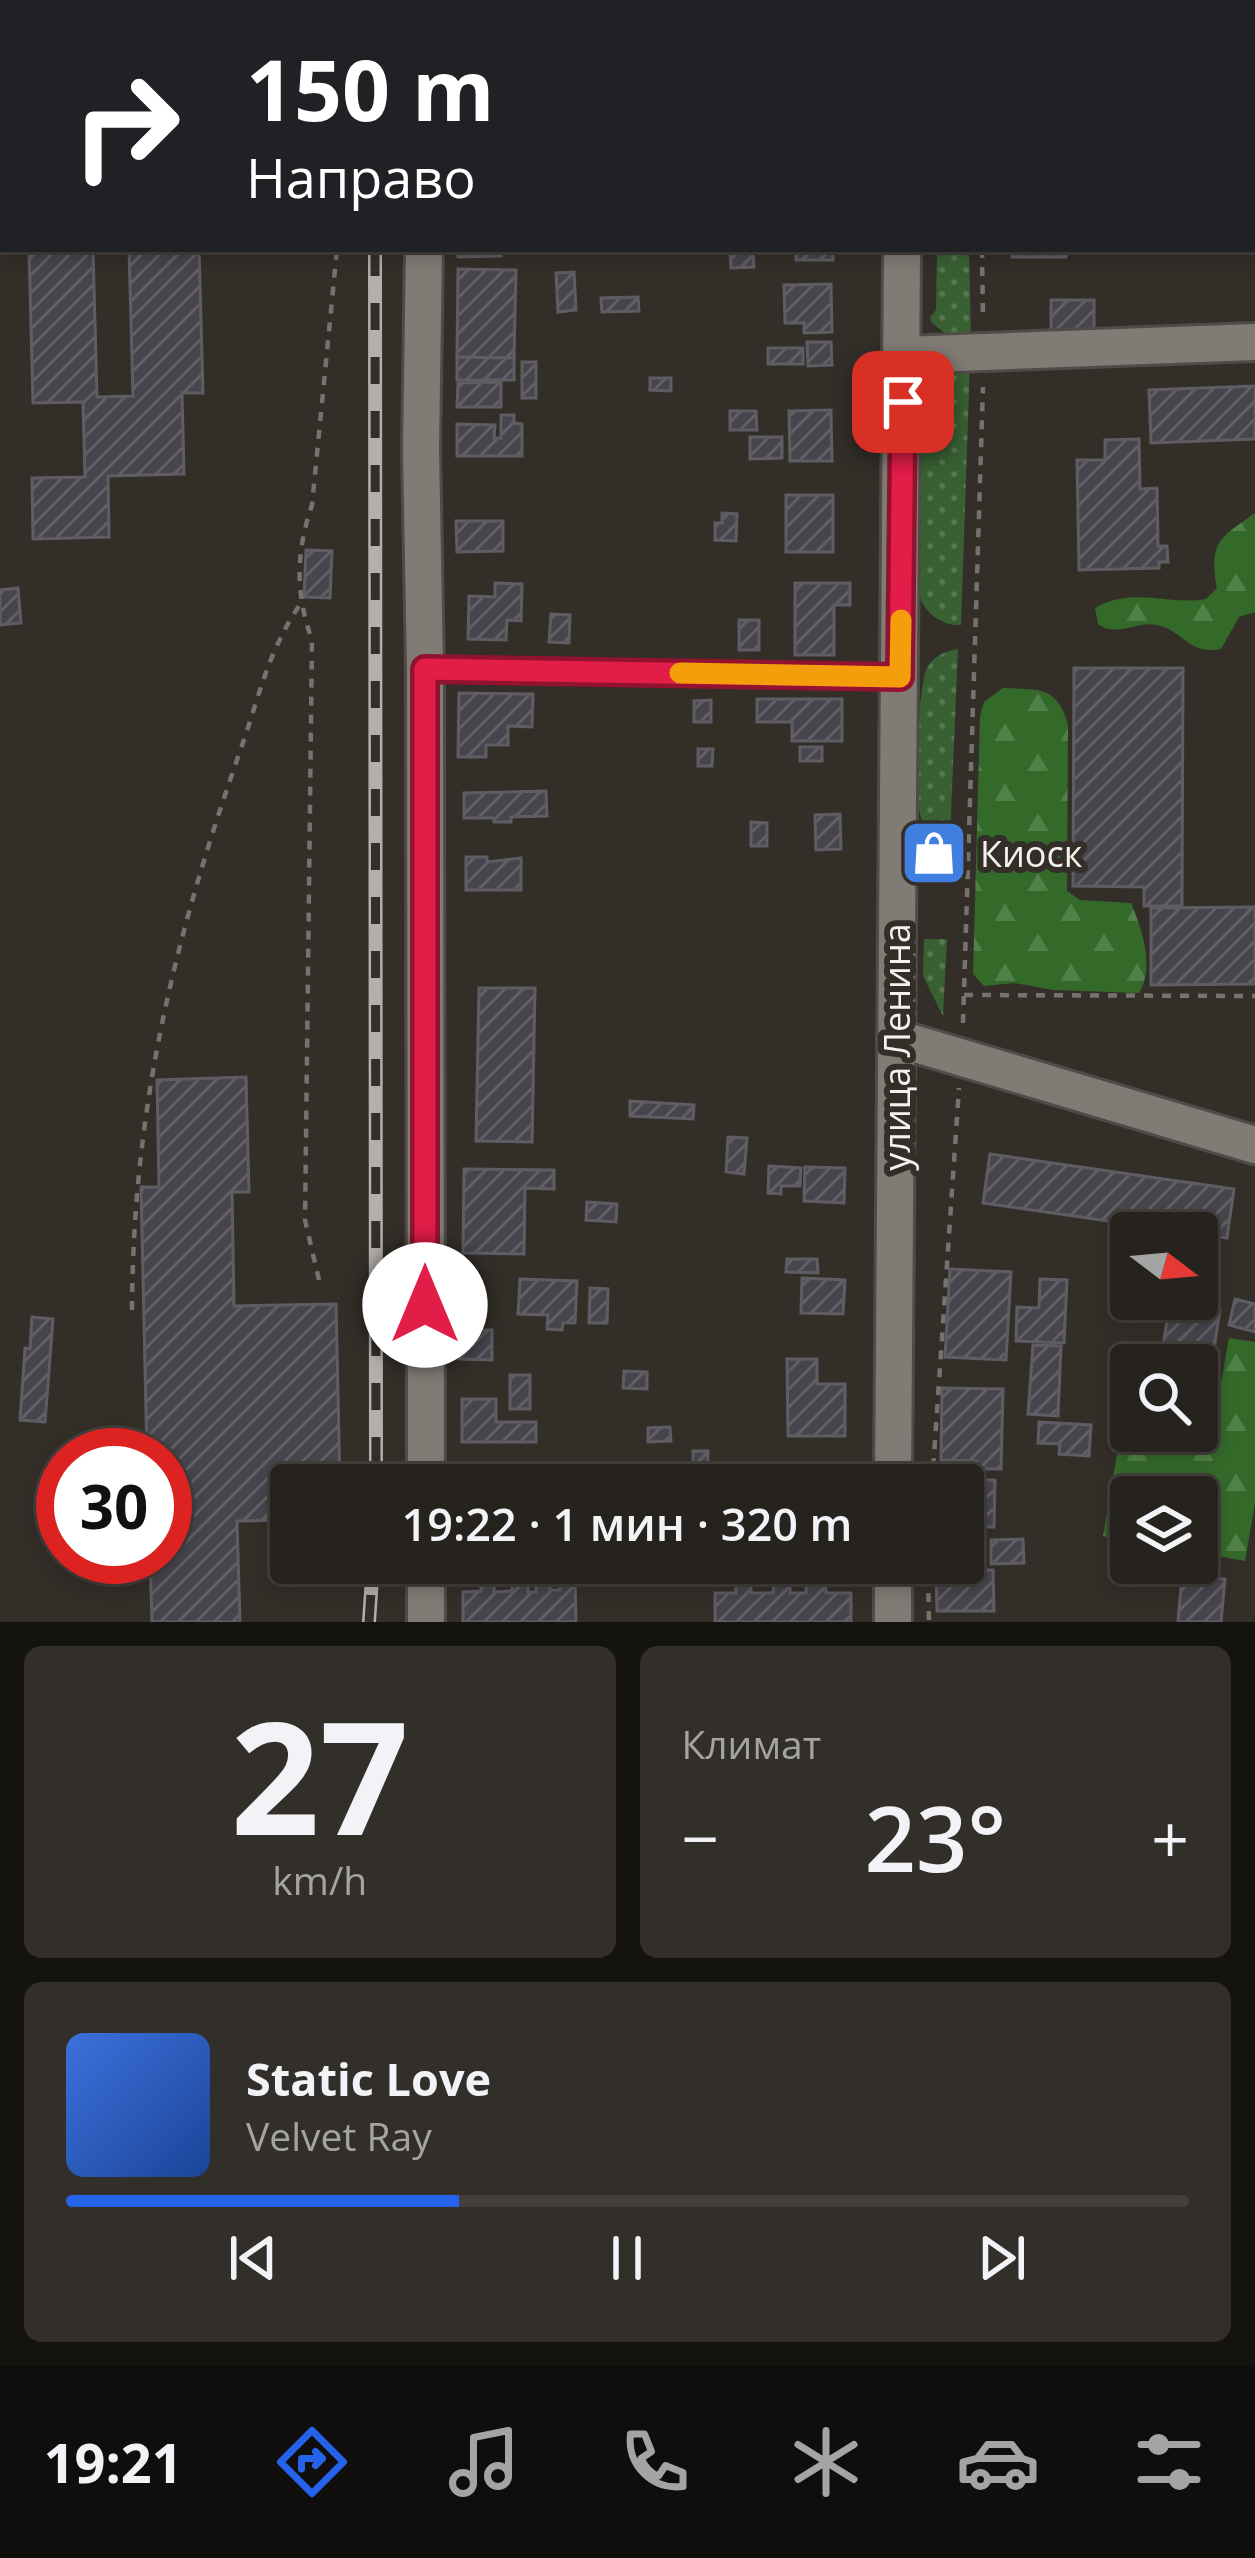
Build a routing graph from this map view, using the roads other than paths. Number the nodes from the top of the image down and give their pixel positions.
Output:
1 (424, 252) edge
2 (902, 252) edge
3 (1255, 342) edge
4 (904, 355) junction
5 (425, 669) junction
6 (900, 677) junction
7 (896, 1038) junction
8 (1255, 1145) edge
9 (426, 1464) edge
10 (893, 1464) edge
11 (426, 1584) edge
12 (893, 1584) edge
13 (426, 1622) edge
14 (893, 1622) edge

1 - 5 street
2 - 4 street, улица Ленина
3 - 4 street
4 - 6 street, улица Ленина
5 - 6 lane
5 - 9 street
6 - 7 street, улица Ленина
7 - 8 street
7 - 10 street, улица Ленина
11 - 13 street
12 - 14 street

